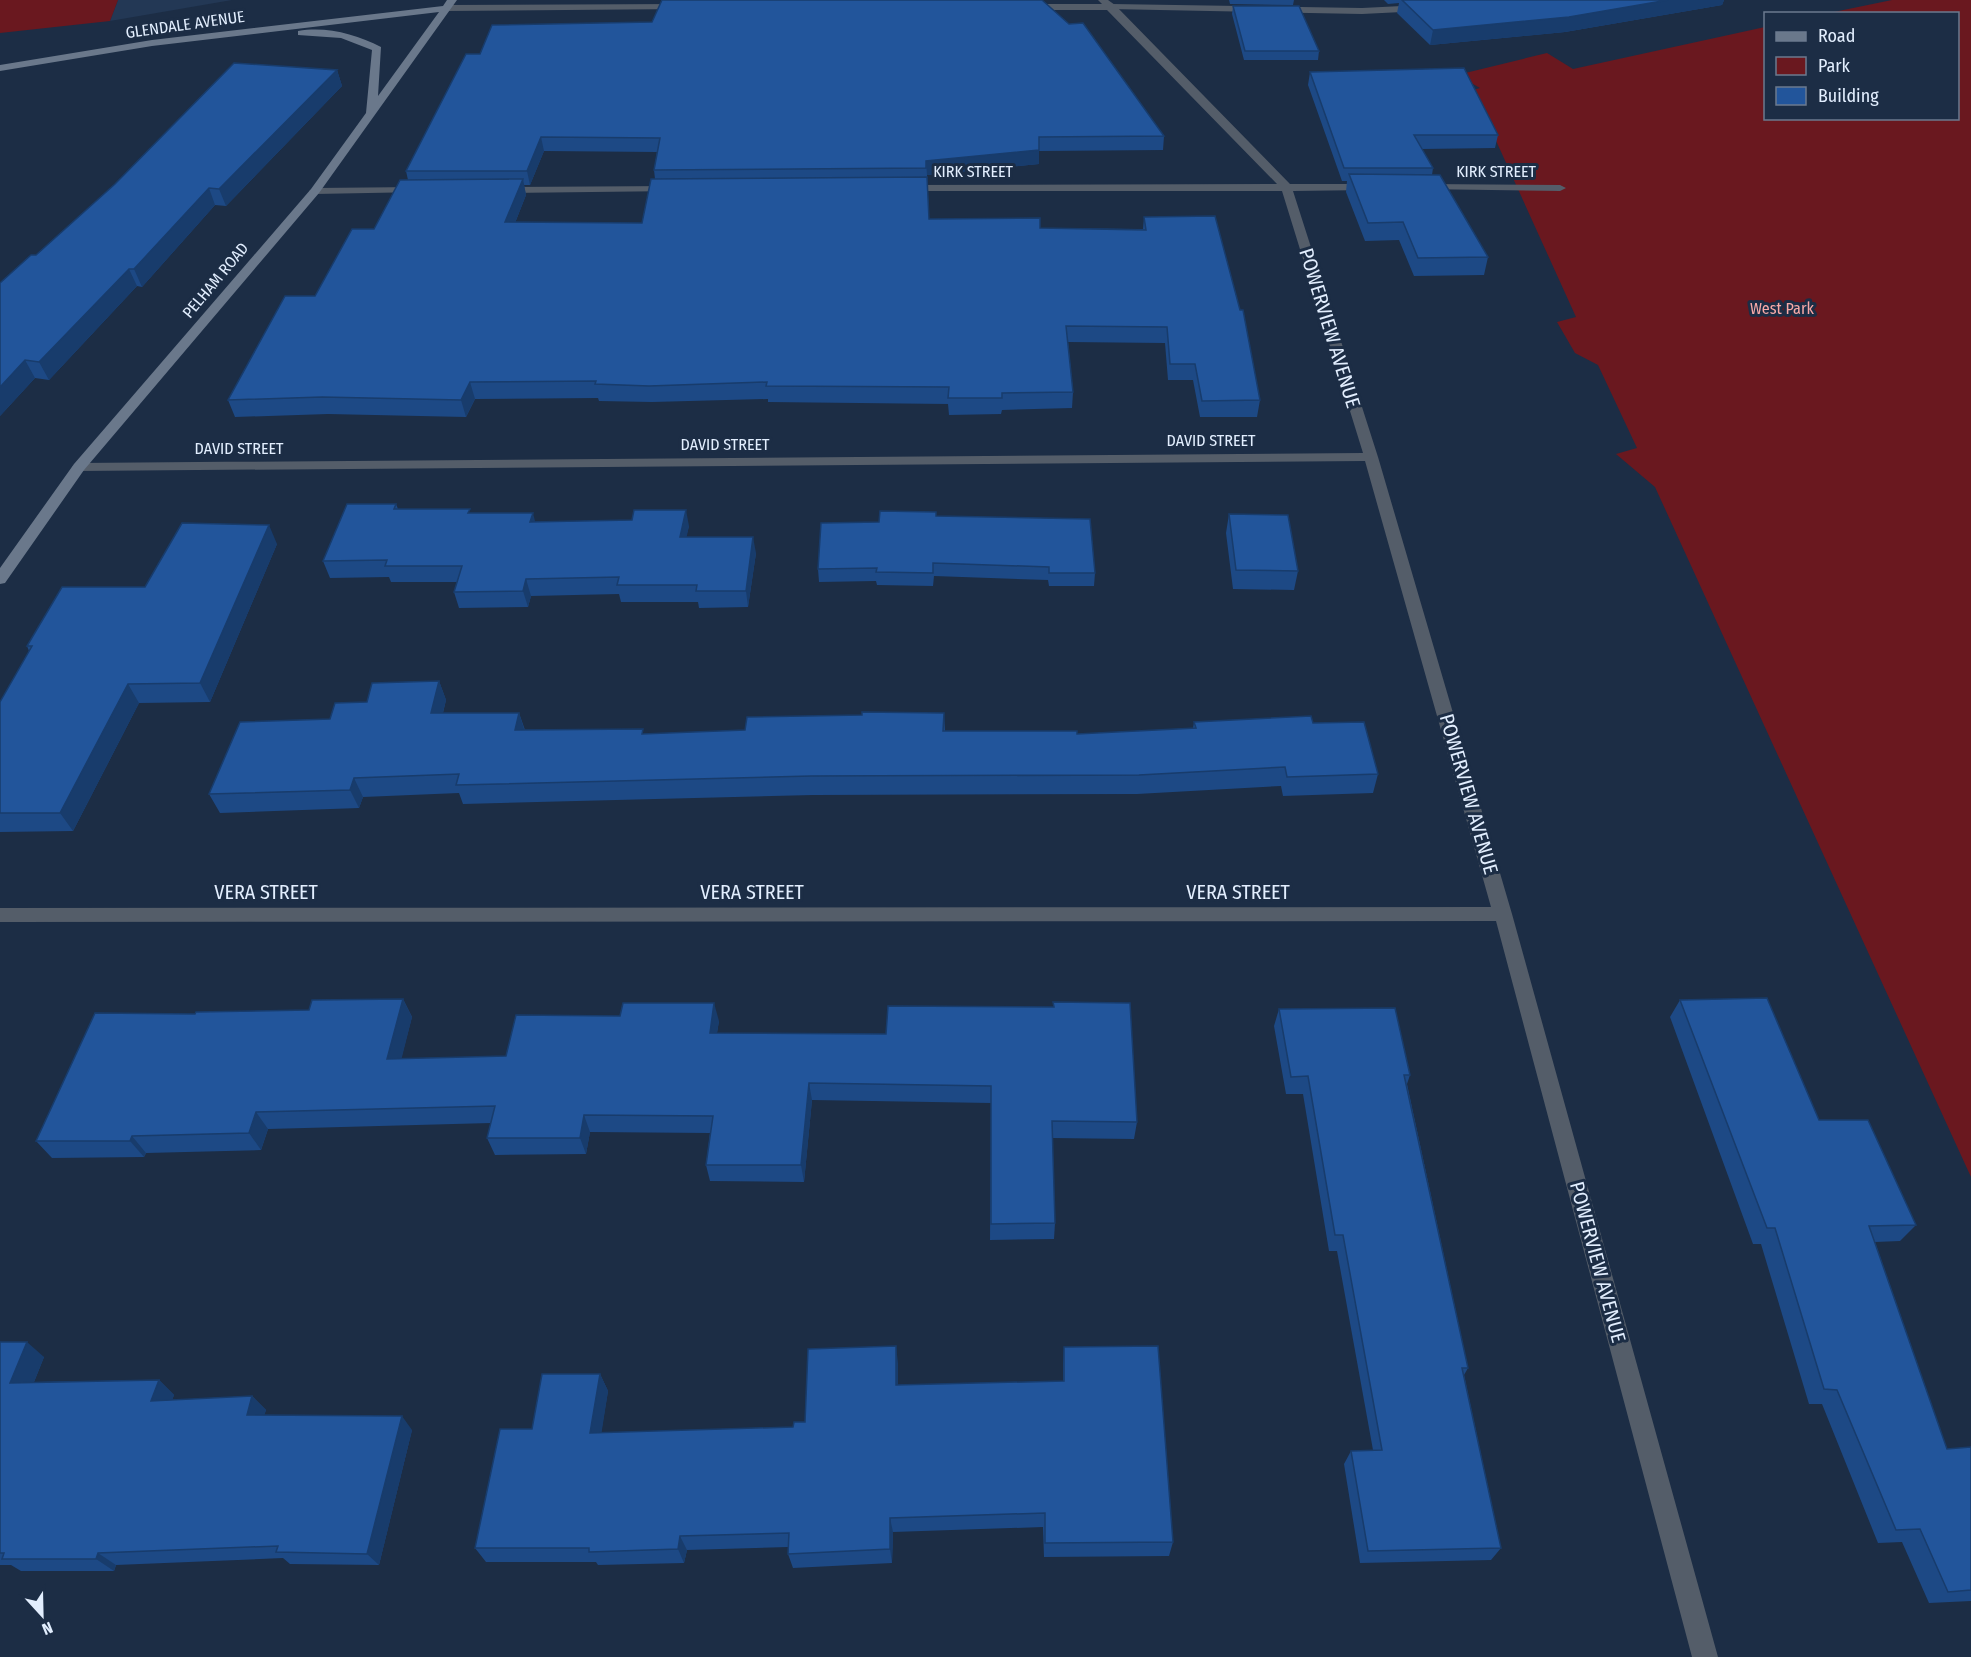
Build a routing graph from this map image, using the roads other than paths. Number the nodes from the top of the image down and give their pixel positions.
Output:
1 (449, 4) edge
2 (1108, 4) edge
3 (694, 7) edge
4 (1017, 7) edge
5 (1432, 7) edge
6 (152, 43) junction
7 (0, 68) edge
8 (371, 116) junction
9 (1286, 186) junction
10 (1381, 187) edge
11 (1417, 187) edge
12 (891, 188) edge
13 (1560, 188) dead end
14 (687, 189) edge
15 (435, 190) edge
16 (483, 190) edge
17 (315, 191) junction
18 (1371, 457) junction
19 (79, 467) junction
20 (0, 579) edge
21 (1503, 914) junction
22 (0, 915) edge
23 (1705, 1657) edge

1 - 3 street
1 - 6 main road, GLENDALE AVENUE
1 - 8 main road, PELHAM ROAD
2 - 4 street
2 - 5 street
2 - 9 street, POWERVIEW AVENUE
6 - 7 main road, GLENDALE AVENUE
6 - 8 main road
8 - 17 main road, PELHAM ROAD
9 - 10 street, KIRK STREET
9 - 12 street, KIRK STREET
9 - 18 street, POWERVIEW AVENUE
11 - 13 street, KIRK STREET
14 - 16 street
15 - 17 street
17 - 19 main road, PELHAM ROAD
18 - 19 street, DAVID STREET
18 - 21 street, POWERVIEW AVENUE
19 - 20 main road, PELHAM ROAD
21 - 22 street, VERA STREET
21 - 23 street, POWERVIEW AVENUE

